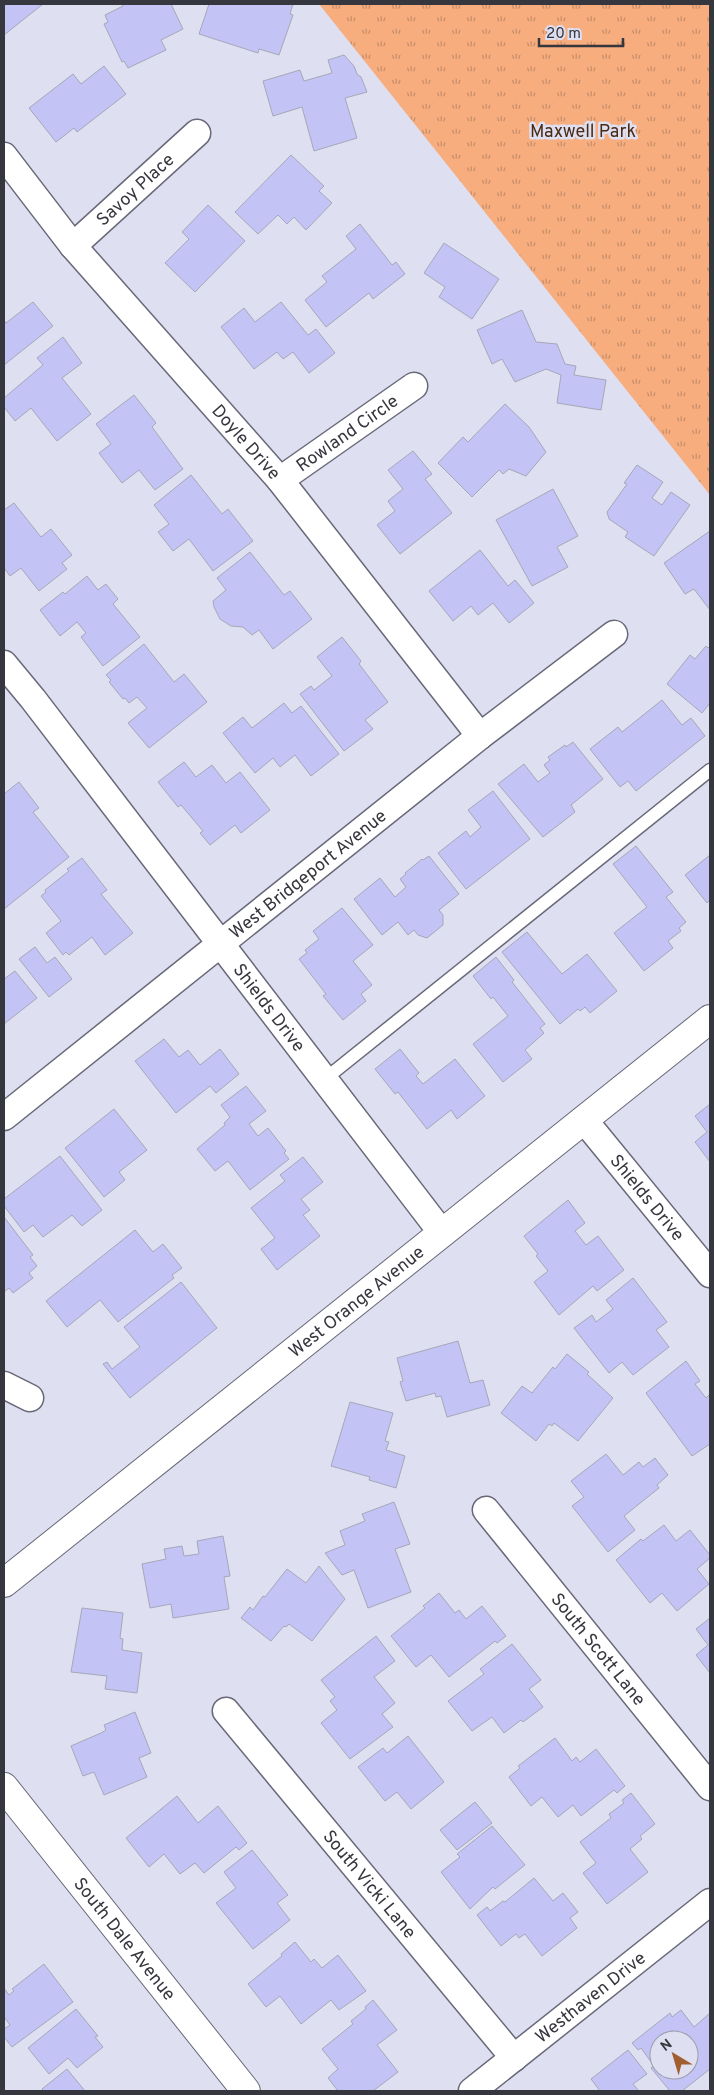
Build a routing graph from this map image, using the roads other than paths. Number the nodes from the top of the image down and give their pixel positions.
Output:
1 (197, 134) dead end
2 (4, 156) edge
3 (73, 246) junction
4 (414, 386) dead end
5 (280, 480) junction
6 (614, 634) dead end
7 (4, 664) edge
8 (480, 736) junction
9 (710, 770) edge
10 (222, 944) junction
11 (710, 1019) edge
12 (324, 1079) junction
13 (4, 1117) edge
14 (584, 1120) junction
15 (442, 1233) junction
16 (710, 1274) edge
17 (4, 1384) edge
18 (30, 1398) dead end
19 (486, 1510) dead end
20 (4, 1583) edge
21 (226, 1711) dead end
22 (4, 1787) edge
23 (710, 1787) edge
24 (710, 1902) edge
25 (514, 2058) junction
26 (246, 2091) edge
27 (472, 2091) edge

1 - 3 street, Savoy Place
2 - 3 street, Doyle Drive
3 - 5 street, Doyle Drive
4 - 5 street, Rowland Circle
5 - 8 street, Doyle Drive
6 - 8 street, West Bridgeport Avenue
7 - 10 street, Shields Drive
8 - 10 street, West Bridgeport Avenue
9 - 12 lane
10 - 12 street, Shields Drive
10 - 13 street, West Bridgeport Avenue
11 - 14 street, West Orange Avenue
12 - 15 street, Shields Drive
14 - 15 street, West Orange Avenue
14 - 16 street, Shields Drive
15 - 20 street, West Orange Avenue
17 - 18 street
19 - 23 street, South Scott Lane
21 - 25 street, South Vicki Lane
22 - 26 street, South Dale Avenue
24 - 25 street, Westhaven Drive
25 - 27 street, Westhaven Drive

